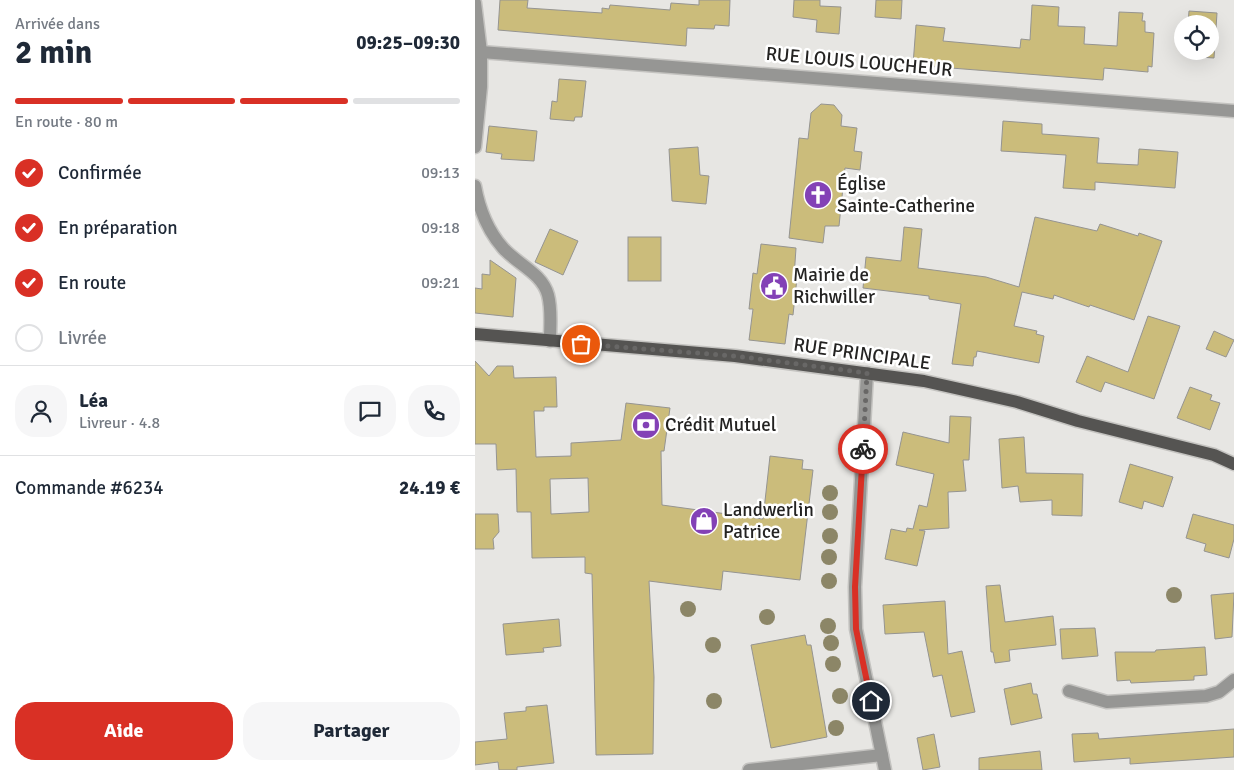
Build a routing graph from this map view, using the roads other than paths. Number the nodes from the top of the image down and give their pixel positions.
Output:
1 (475, 3) edge
2 (481, 52) junction
3 (1234, 111) edge
4 (475, 147) edge
5 (475, 186) edge
6 (475, 334) edge
7 (550, 341) junction
8 (867, 373) junction
9 (1234, 464) edge
10 (1234, 680) edge
11 (1069, 691) dead end
12 (882, 755) junction
13 (749, 770) edge
14 (885, 770) edge

1 - 2 street
2 - 3 street, RUE LOUIS LOUCHEUR
2 - 4 street
5 - 7 street
6 - 7 main road, RUE PRINCIPALE
7 - 8 main road, RUE PRINCIPALE
8 - 9 main road, RUE PRINCIPALE
8 - 12 street
10 - 11 street
12 - 13 street
12 - 14 street

